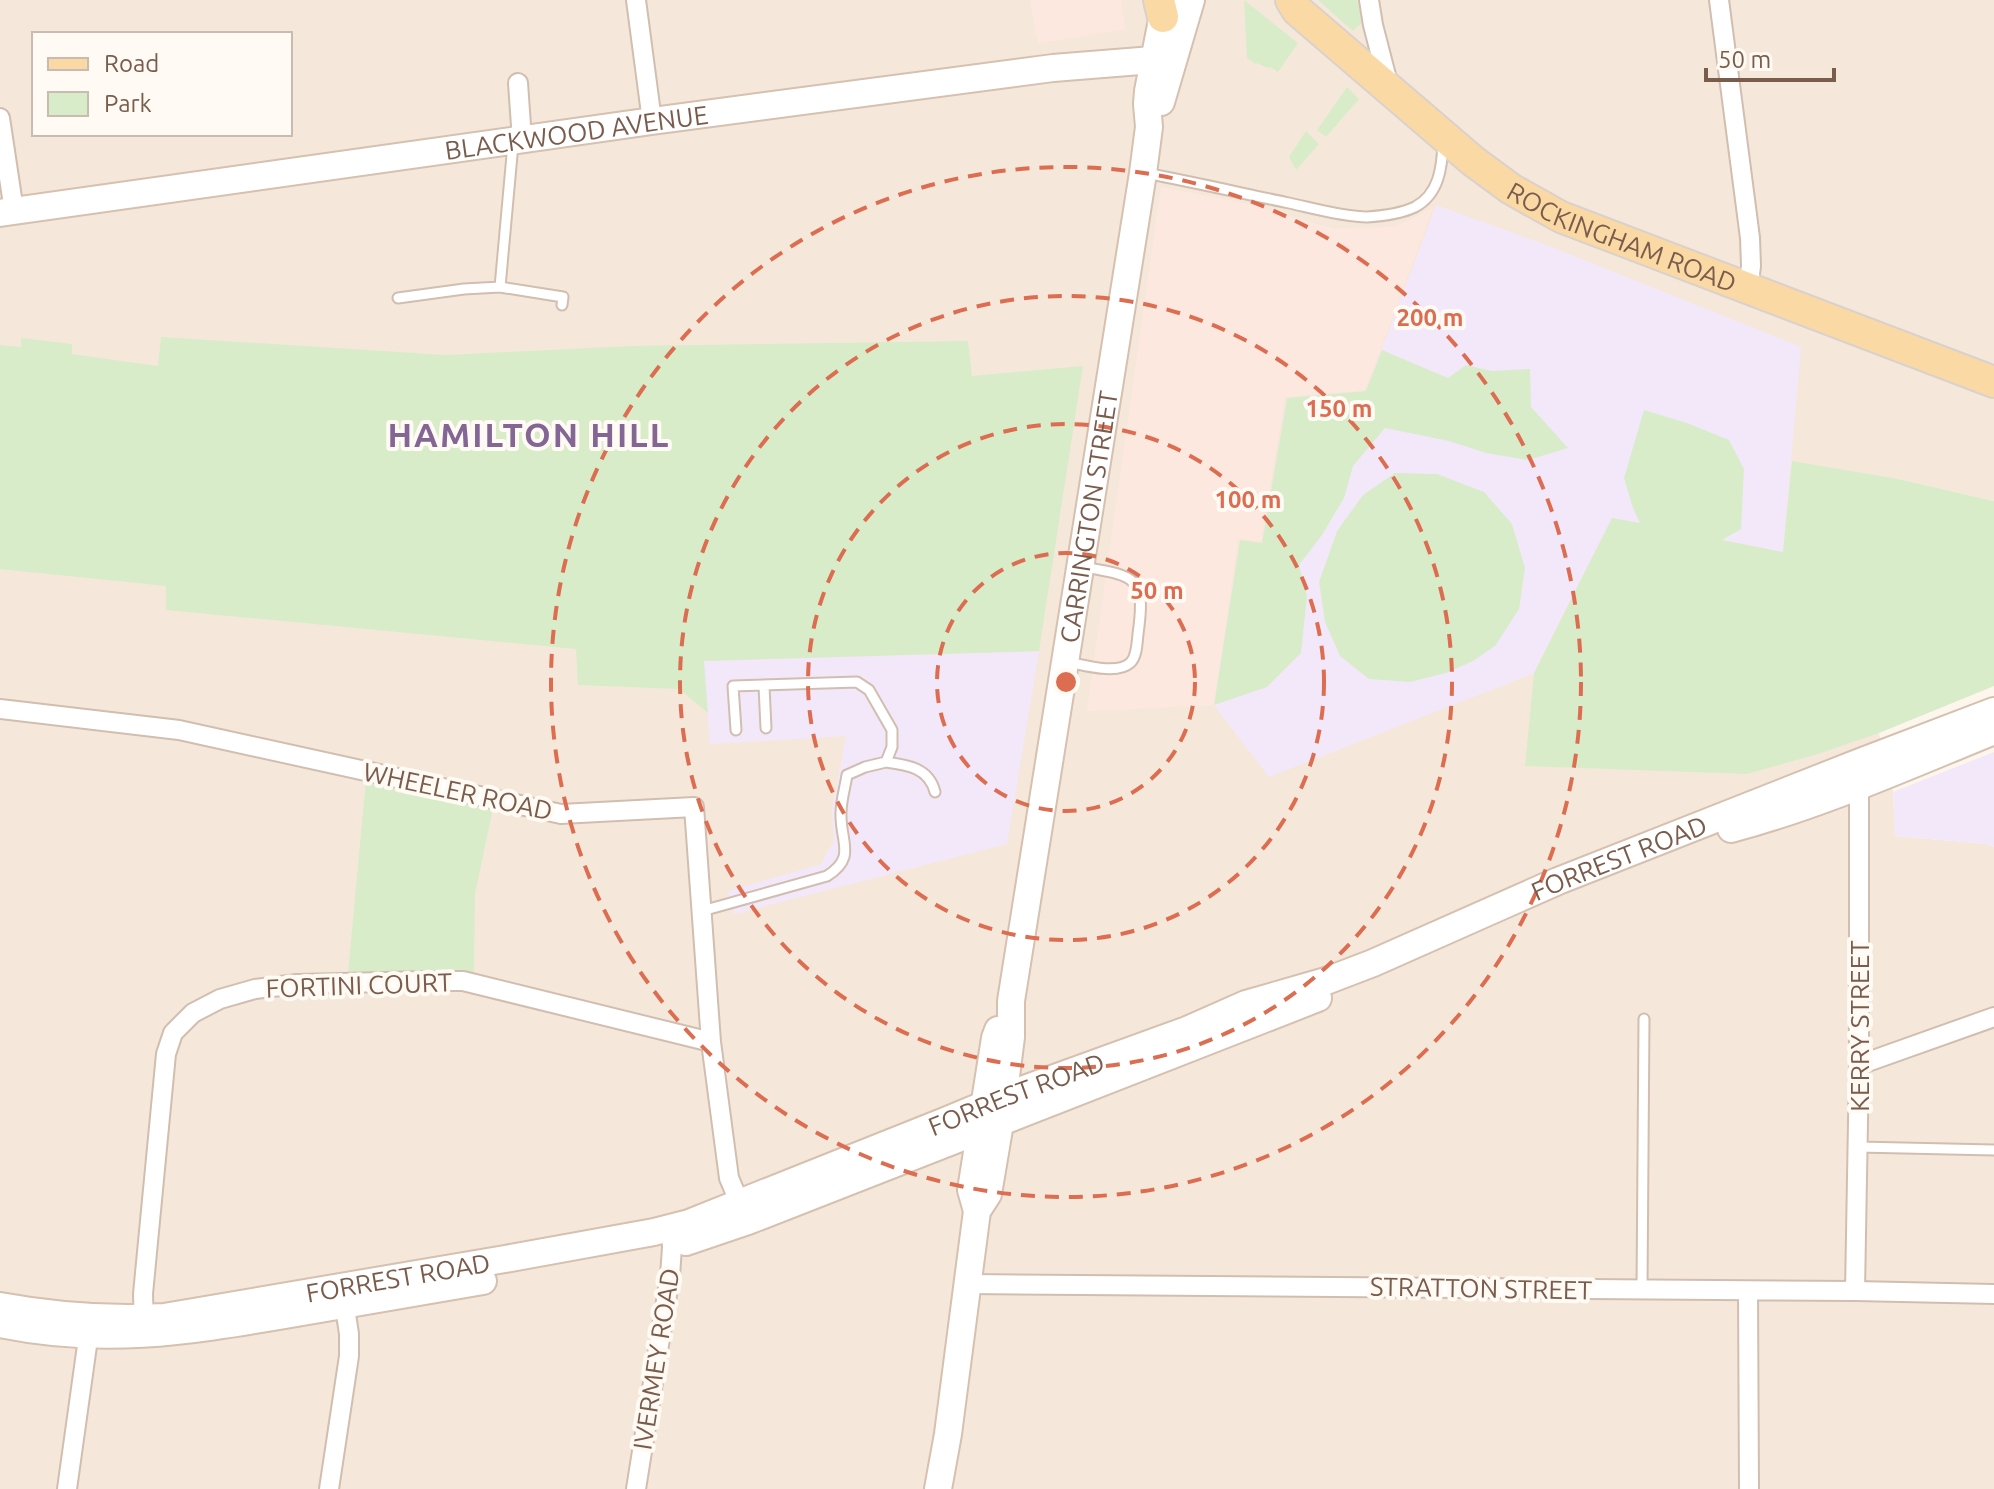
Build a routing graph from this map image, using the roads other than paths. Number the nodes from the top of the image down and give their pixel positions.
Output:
1 (636, 0) edge
2 (1191, 0) edge
3 (1369, 0) edge
4 (1719, 0) edge
5 (1286, 3) edge
6 (1163, 6) edge
7 (1153, 60) junction
8 (518, 83) dead end
9 (1390, 91) junction
10 (0, 118) edge
11 (652, 121) junction
12 (1149, 127) junction
13 (1443, 136) junction
14 (518, 140) junction
15 (1143, 173) junction
16 (7, 212) edge
17 (500, 287) junction
18 (1748, 290) junction
19 (398, 298) dead end
20 (562, 305) dead end
21 (1994, 382) edge
22 (1080, 566) junction
23 (1065, 661) junction
24 (764, 686) junction
25 (0, 709) edge
26 (1994, 711) edge
27 (766, 728) dead end
28 (736, 730) dead end
29 (1994, 731) edge
30 (886, 762) junction
31 (1860, 773) junction
32 (935, 792) dead end
33 (702, 911) junction
34 (1994, 1017) edge
35 (1644, 1019) dead end
36 (711, 1042) junction
37 (1859, 1065) junction
38 (992, 1113) junction
39 (1858, 1147) junction
40 (1994, 1150) edge
41 (743, 1212) junction
42 (672, 1238) junction
43 (968, 1284) junction
44 (1642, 1290) junction
45 (1748, 1291) junction
46 (1855, 1291) junction
47 (1994, 1294) edge
48 (343, 1296) junction
49 (0, 1306) edge
50 (0, 1324) edge
51 (144, 1326) junction
52 (90, 1327) junction
53 (67, 1489) edge
54 (329, 1489) edge
55 (636, 1489) edge
56 (938, 1489) edge
57 (1749, 1489) edge

1 - 11 street
2 - 12 main road, CARRINGTON STREET
3 - 9 street
4 - 18 street
5 - 9 main road, ROCKINGHAM ROAD
6 - 7 main road, CARRINGTON STREET
7 - 11 main road, BLACKWOOD AVENUE
7 - 12 main road, CARRINGTON STREET
8 - 14 street
9 - 13 main road, ROCKINGHAM ROAD
10 - 16 street
11 - 14 main road, BLACKWOOD AVENUE
12 - 15 main road, CARRINGTON STREET
13 - 15 lane
13 - 18 main road, ROCKINGHAM ROAD
14 - 16 main road, BLACKWOOD AVENUE
14 - 17 lane
15 - 22 main road, CARRINGTON STREET
17 - 19 lane
17 - 20 lane
18 - 21 main road, ROCKINGHAM ROAD
22 - 23 main road, CARRINGTON STREET
22 - 23 lane
23 - 38 main road, CARRINGTON STREET
24 - 27 lane
24 - 28 lane
24 - 30 lane
25 - 33 street, WHEELER ROAD
26 - 31 main road, FORREST ROAD
29 - 31 main road, FORREST ROAD
30 - 32 lane
30 - 33 lane
31 - 37 street, KERRY STREET
31 - 38 main road, FORREST ROAD
33 - 36 street, WHEELER ROAD
34 - 37 street
35 - 44 lane
36 - 41 street, WHEELER ROAD
36 - 51 street, FORTINI COURT
37 - 39 street, KERRY STREET
38 - 41 main road, FORREST ROAD
38 - 43 main road, CARRINGTON STREET
39 - 40 lane
39 - 46 street, KERRY STREET
41 - 42 main road, FORREST ROAD
42 - 48 main road, FORREST ROAD
42 - 55 street, IVERMEY ROAD
43 - 44 street, STRATTON STREET
43 - 56 main road, CARRINGTON STREET
44 - 45 street, STRATTON STREET
45 - 46 street, STRATTON STREET
45 - 57 street
46 - 47 street, STRATTON STREET
48 - 51 main road, FORREST ROAD
48 - 54 street
49 - 52 main road, FORREST ROAD
50 - 52 main road, FORREST ROAD
51 - 52 main road, FORREST ROAD
52 - 53 street

